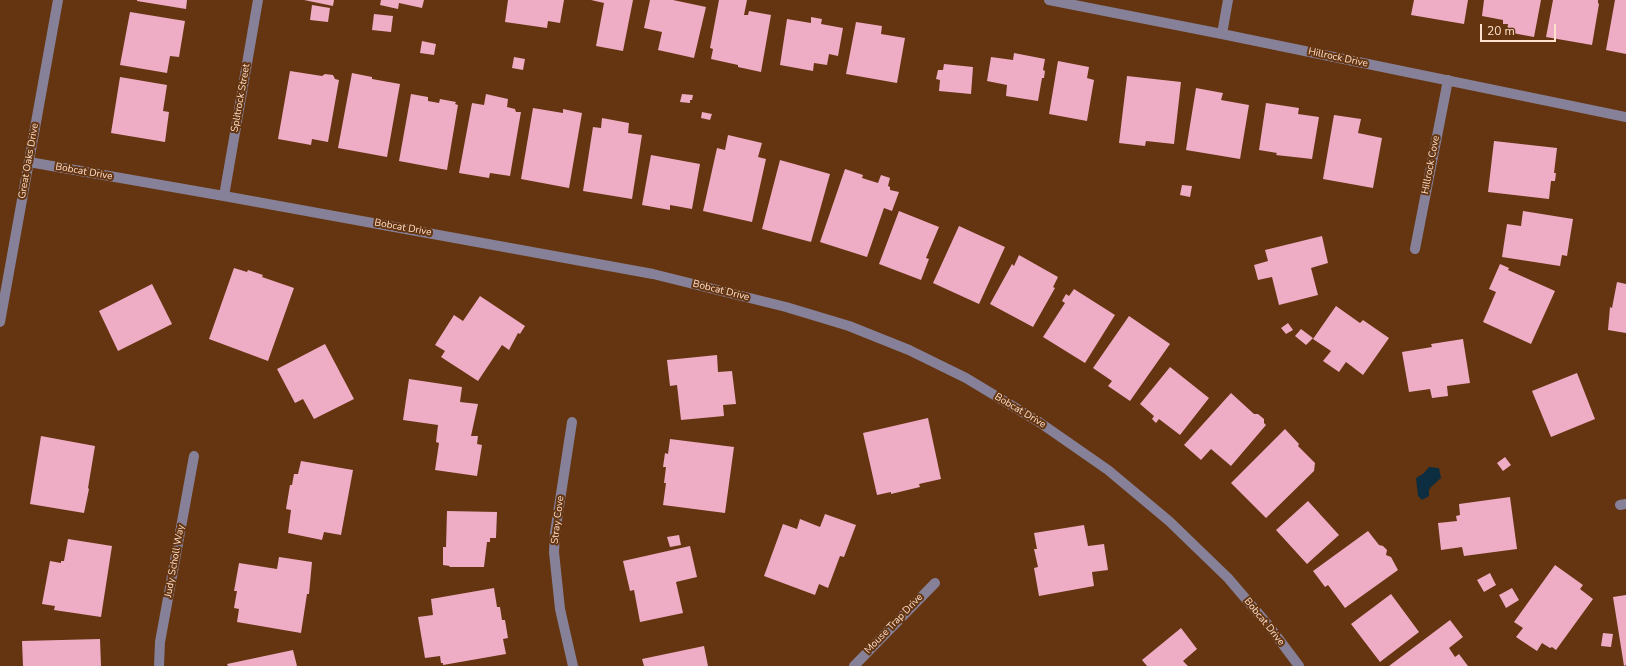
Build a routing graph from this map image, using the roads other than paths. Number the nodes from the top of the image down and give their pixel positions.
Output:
1 (58, 0) edge
2 (258, 0) edge
3 (1049, 0) edge
4 (1228, 0) edge
5 (1222, 34) junction
6 (1448, 80) junction
7 (1626, 118) edge
8 (29, 162) junction
9 (224, 196) junction
10 (1415, 249) dead end
11 (0, 322) edge
12 (572, 422) dead end
13 (194, 456) dead end
14 (935, 583) dead end
15 (158, 666) edge
16 (572, 666) edge
17 (854, 666) edge
18 (1299, 666) edge

1 - 8 street, Great Oaks Drive
2 - 9 street, Splitrock Street
3 - 5 street, Hillrock Drive
4 - 5 street
5 - 6 street, Hillrock Drive
6 - 7 street, Hillrock Drive
6 - 10 street, Hillrock Cove
8 - 9 street, Bobcat Drive
8 - 11 street, Great Oaks Drive
9 - 18 street, Bobcat Drive
12 - 16 street, Stray Cove
13 - 15 street, Judy Scholl Way
14 - 17 street, Mouse Trap Drive

